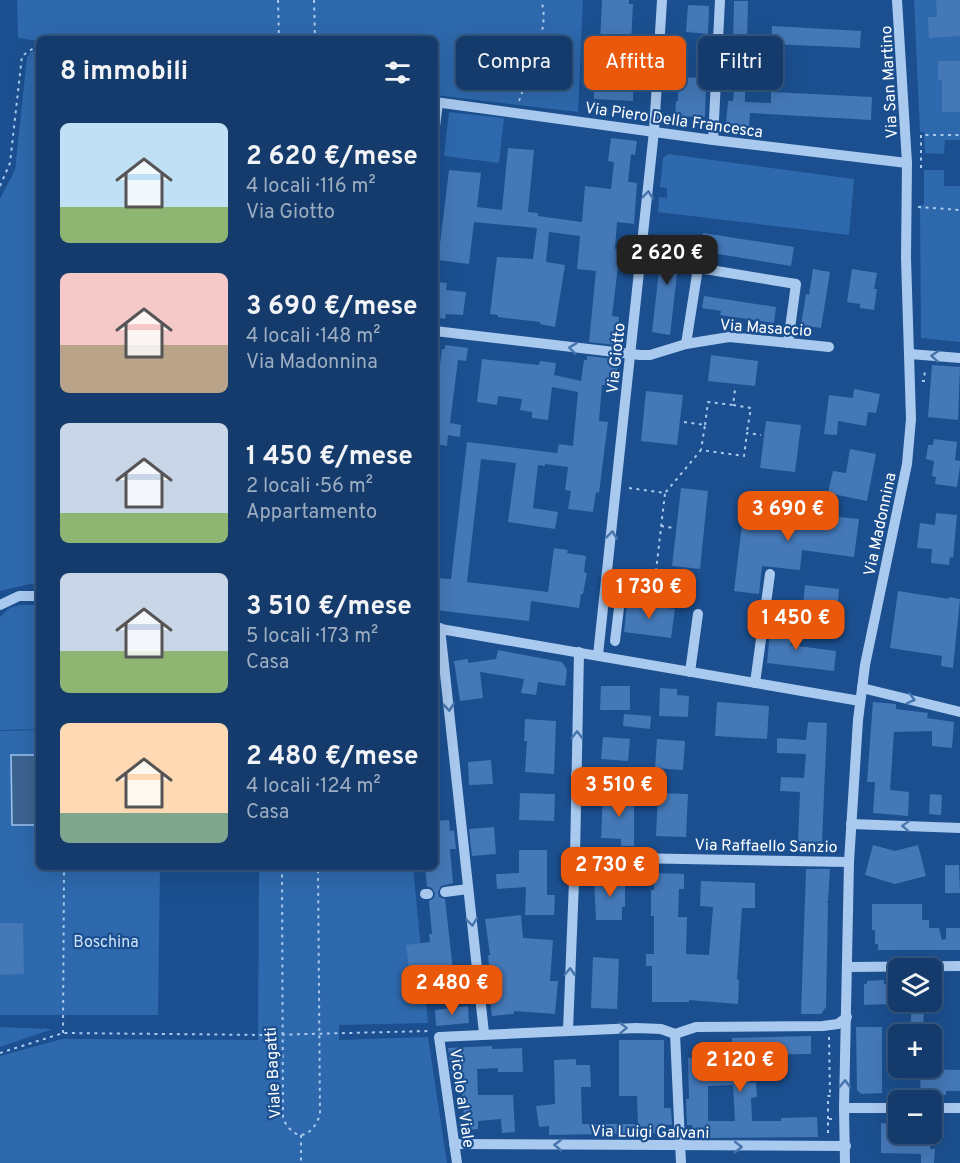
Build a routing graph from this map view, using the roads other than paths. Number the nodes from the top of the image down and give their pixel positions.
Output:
1 (662, 0) edge
2 (720, 0) edge
3 (897, 0) edge
4 (438, 102) edge
5 (654, 131) junction
6 (713, 140) junction
7 (907, 163) junction
8 (438, 331) edge
9 (788, 343) junction
10 (686, 344) junction
11 (828, 347) dead end
12 (631, 354) junction
13 (910, 354) junction
14 (960, 358) edge
15 (770, 574) dead end
16 (606, 589) junction
17 (36, 596) edge
18 (0, 605) edge
19 (698, 614) dead end
20 (438, 628) edge
21 (438, 636) edge
22 (615, 641) dead end
23 (579, 652) junction
24 (598, 656) junction
25 (690, 672) junction
26 (755, 683) junction
27 (862, 688) junction
28 (860, 701) junction
29 (960, 712) edge
30 (576, 775) junction
31 (659, 779) dead end
32 (851, 824) junction
33 (960, 828) edge
34 (575, 857) junction
35 (849, 861) junction
36 (468, 889) junction
37 (445, 892) dead end
38 (960, 966) edge
39 (848, 967) junction
40 (847, 1017) junction
41 (836, 1024) junction
42 (568, 1030) junction
43 (484, 1033) junction
44 (675, 1034) junction
45 (847, 1034) junction
46 (844, 1108) junction
47 (888, 1108) edge
48 (942, 1108) edge
49 (960, 1108) edge
50 (454, 1144) junction
51 (680, 1146) junction
52 (846, 1146) junction
53 (457, 1163) edge
54 (681, 1163) edge
55 (845, 1163) edge

1 - 5 street, Via Giotto
2 - 6 street
3 - 7 street, Via San Martino
4 - 5 street, Via Piero Della Francesca
5 - 6 street, Via Piero Della Francesca
12 -> 5 street, Via Giotto
6 - 7 street, Via Piero Della Francesca
7 - 13 street, Via Madonnina
12 -> 8 street, Via Masaccio
9 - 10 street, Via Masaccio
9 - 10 street
9 - 11 street, Via Masaccio
10 - 12 street, Via Masaccio
16 -> 12 street, Via Giotto
14 -> 13 street
13 - 27 street, Via Madonnina
15 - 26 street
16 - 22 street
16 - 24 street, Via Giotto
17 - 18 street
19 - 25 street
20 - 23 street
21 -> 36 street
23 - 24 street
30 -> 23 street
24 - 25 street
25 - 26 street
26 - 28 street
27 - 28 street, Via Madonnina
27 -> 29 street
28 - 32 street, Via Madonnina
30 - 31 street
30 - 34 street
33 -> 32 street
32 - 35 street, Via Madonnina
34 - 35 street, Via Raffaello Sanzio
42 -> 34 street
35 - 39 street, Via Madonnina
36 - 37 street
36 -> 43 street
38 - 39 street
39 - 40 street, Via Madonnina
40 - 41 street
40 - 45 street, Via Madonnina
41 - 44 street
41 - 45 street
42 - 43 street
42 -> 44 street
43 - 50 street, Vicolo al Viale
44 - 51 street
46 -> 45 street, Via Madonnina
46 - 47 street
46 - 52 street, Via Madonnina
48 - 49 street
51 -> 50 street, Via Luigi Galvani
50 - 53 street, Vicolo al Viale
51 -> 52 street, Via Luigi Galvani
51 - 54 street
52 - 55 street, Via Madonnina

